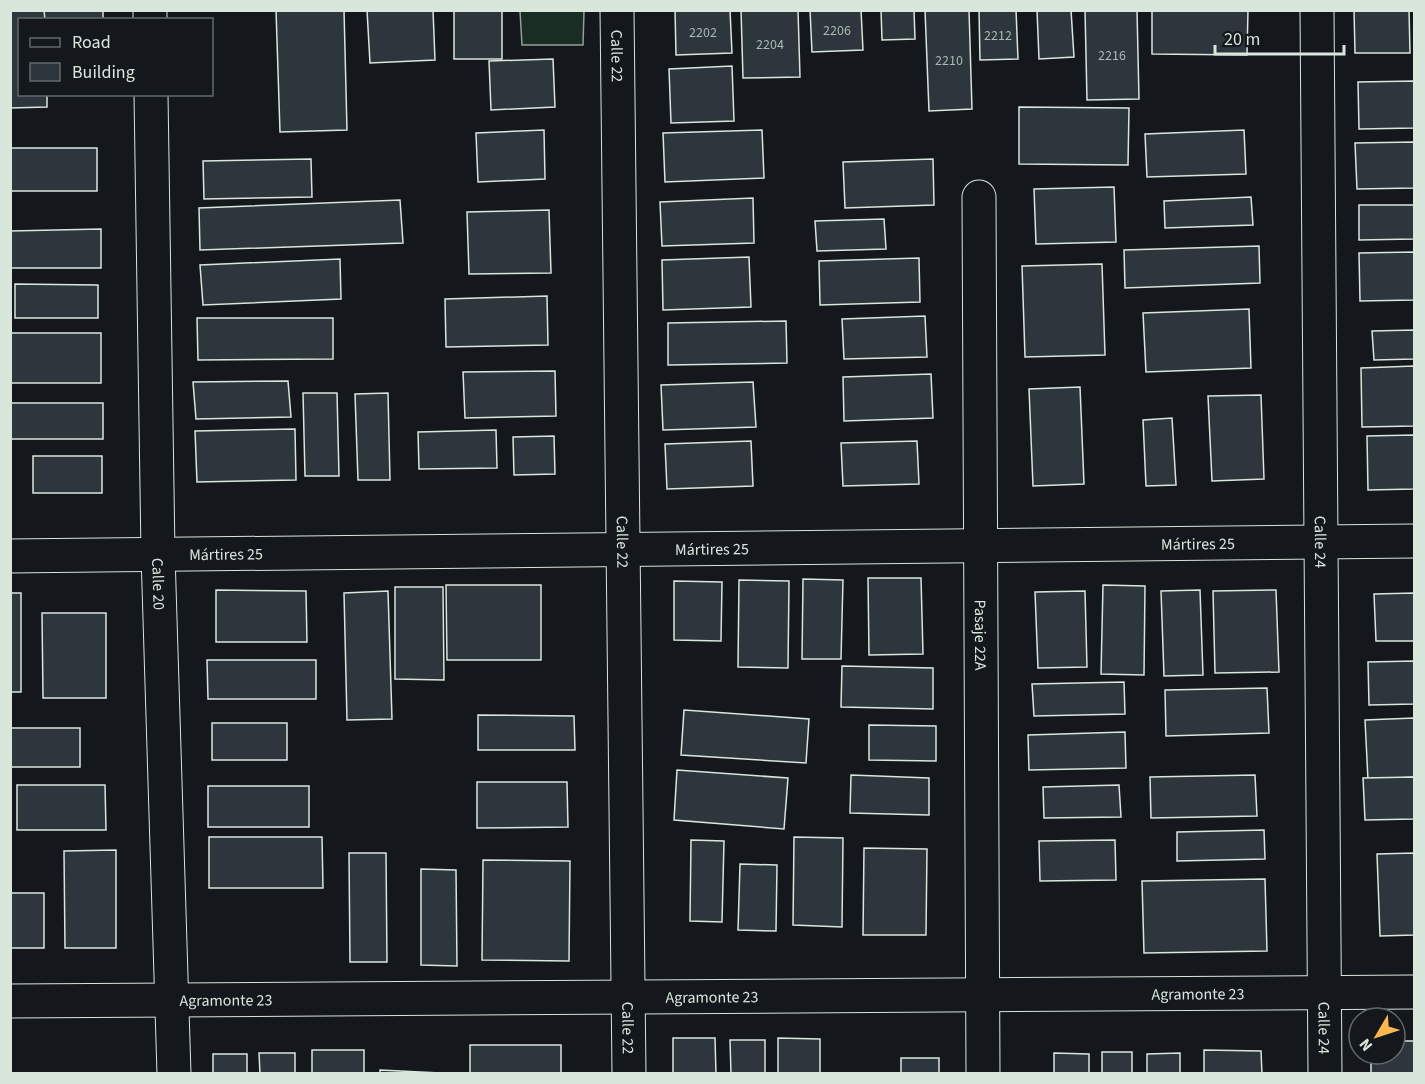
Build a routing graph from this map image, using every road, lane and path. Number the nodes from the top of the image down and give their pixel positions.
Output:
1 (617, 10) edge
2 (1317, 10) edge
3 (151, 96) edge
4 (979, 197) dead end
5 (1414, 541) edge
6 (1321, 542) junction
7 (980, 546) junction
8 (623, 549) junction
9 (158, 554) junction
10 (10, 556) edge
11 (1414, 992) edge
12 (1324, 993) junction
13 (982, 995) junction
14 (628, 998) junction
15 (172, 1000) junction
16 (10, 1001) edge
17 (174, 1074) edge
18 (629, 1074) edge
19 (983, 1074) edge
20 (1325, 1074) edge

1 - 8 street, Calle 22
2 - 6 street, Calle 24
3 - 9 street, Calle 20
4 - 7 street, Pasaje 22A
5 - 6 street, Mártires 25
6 - 7 street, Mártires 25
6 - 12 street, Calle 24
7 - 8 street, Mártires 25
7 - 13 street, Pasaje 22A
8 - 9 street, Mártires 25
8 - 14 street, Calle 22
9 - 10 street, Mártires 25
9 - 15 street, Calle 20
11 - 12 street, Agramonte 23
12 - 13 street, Agramonte 23
12 - 20 street, Calle 24
13 - 14 street, Agramonte 23
13 - 19 street, Pasaje 22A
14 - 15 street, Agramonte 23
14 - 18 street, Calle 22
15 - 16 street, Agramonte 23
15 - 17 street, Calle 20

